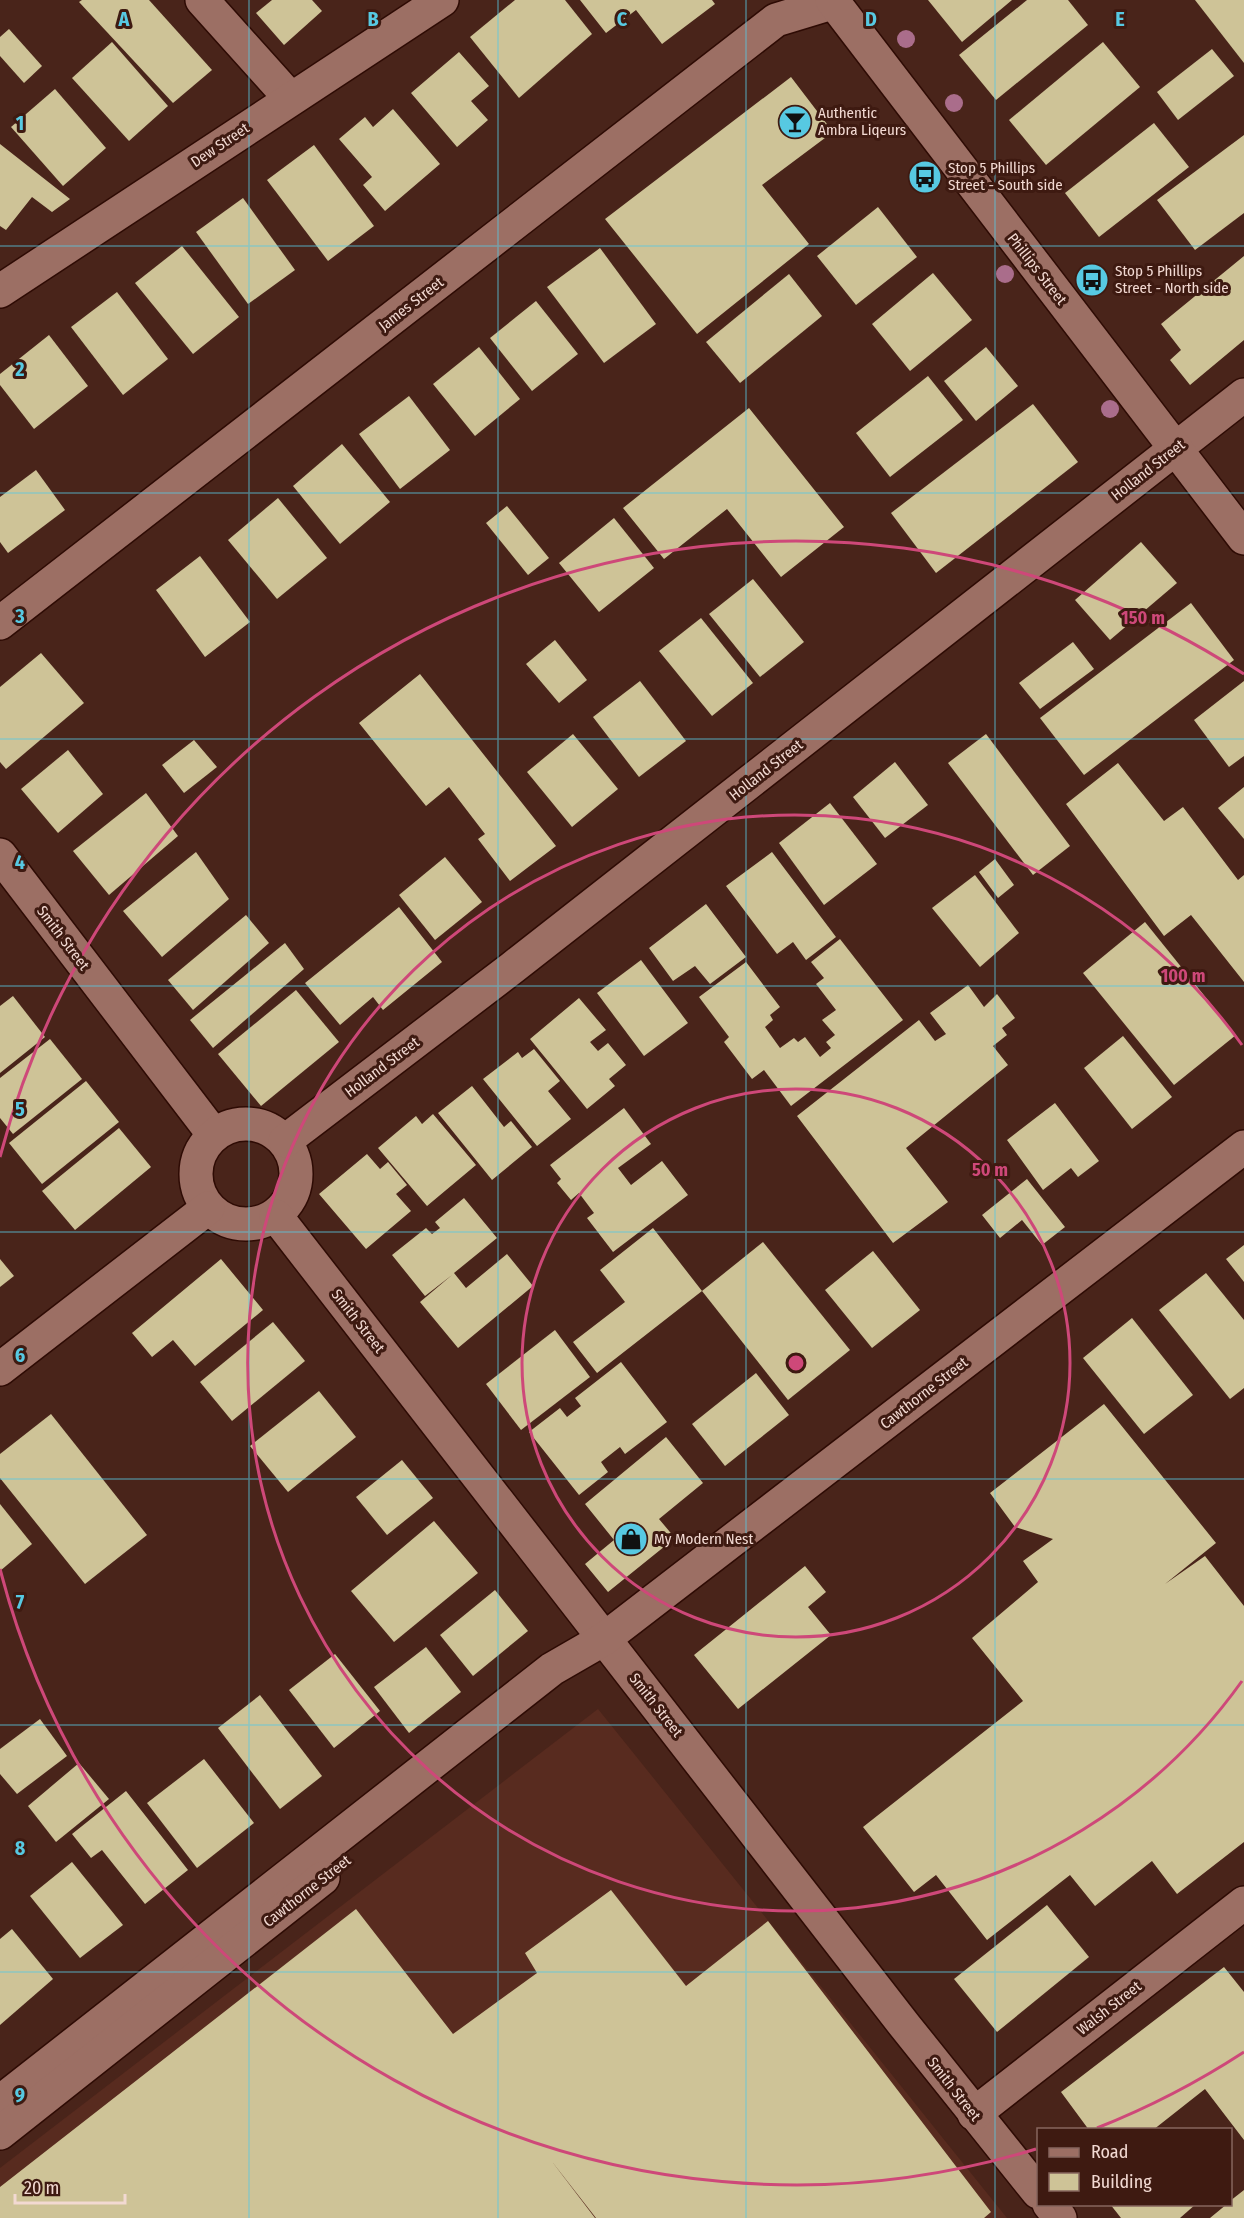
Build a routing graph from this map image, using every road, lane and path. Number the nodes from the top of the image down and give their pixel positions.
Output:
1 (202, 0) edge
2 (442, 0) edge
3 (832, 1) edge
4 (290, 98) junction
5 (0, 291) edge
6 (1244, 395) edge
7 (1175, 449) junction
8 (1244, 538) edge
9 (0, 623) edge
10 (0, 855) edge
11 (214, 1135) junction
12 (285, 1141) junction
13 (1244, 1147) edge
14 (208, 1208) junction
15 (276, 1216) junction
16 (0, 1369) edge
17 (604, 1639) junction
18 (1244, 1903) edge
19 (0, 2102) edge
20 (974, 2114) junction
21 (0, 2133) edge
22 (1037, 2191) edge
23 (1050, 2206) edge
24 (1060, 2218) edge

1 - 4 street
2 - 4 street, Dew Street
3 - 7 street, Phillips Street
3 - 9 street, James Street
4 - 5 street, Dew Street
6 - 7 street, Holland Street
7 - 8 street, Phillips Street
7 - 12 street, Holland Street
10 - 11 street, Smith Street
11 - 12 street
11 - 14 street
12 - 15 street
13 - 17 street, Cawthorne Street
14 - 15 street
14 - 16 street
15 - 17 street, Smith Street
17 - 19 street, Cawthorne Street
17 - 20 street, Smith Street
17 - 21 street, Cawthorne Street
18 - 20 street, Walsh Street
20 - 22 street, Smith Street
23 - 24 street

